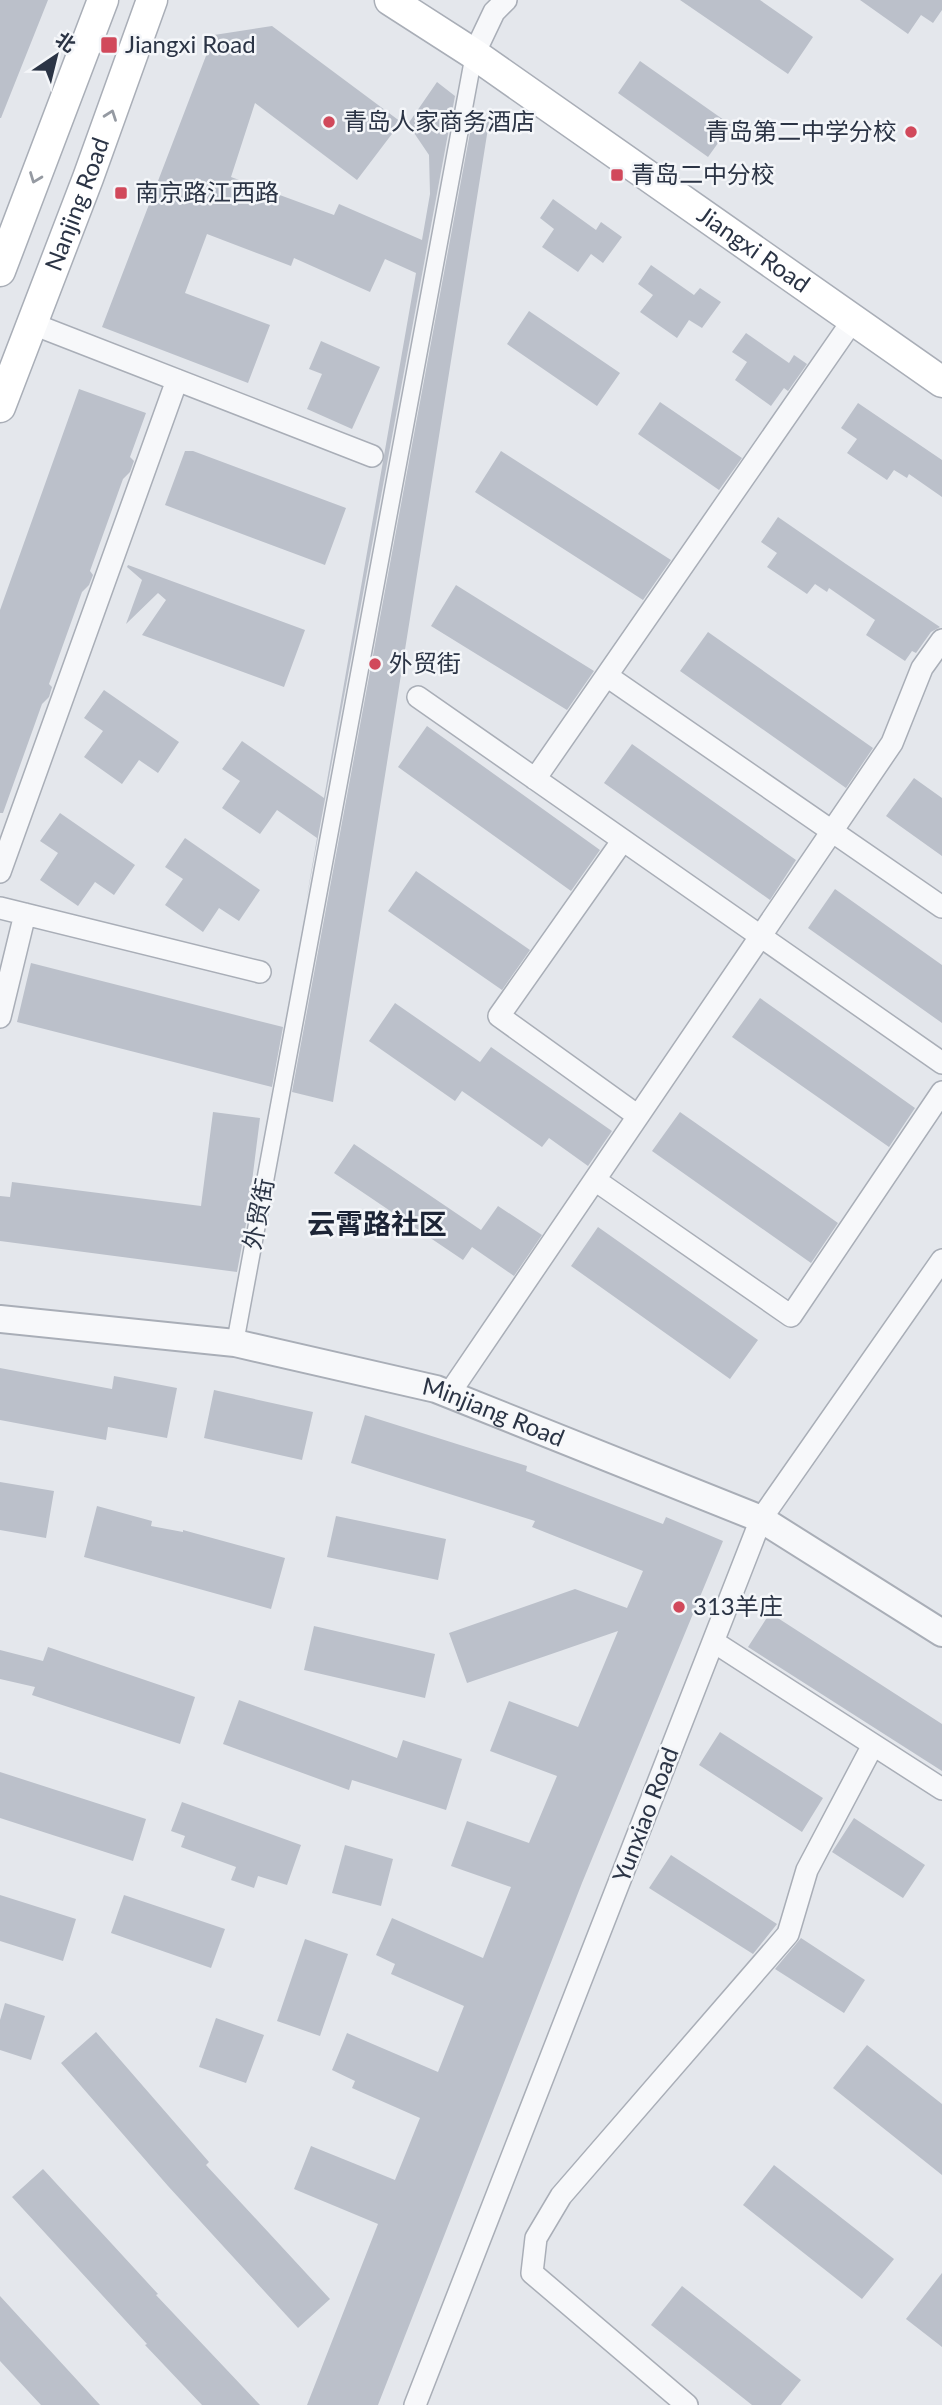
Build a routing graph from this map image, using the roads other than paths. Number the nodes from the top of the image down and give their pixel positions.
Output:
1 (103, 0) edge
2 (152, 0) edge
3 (390, 0) edge
4 (506, 0) edge
5 (474, 54) junction
6 (0, 271) edge
7 (853, 320) junction
8 (33, 324) junction
9 (177, 380) junction
10 (942, 383) edge
11 (0, 408) edge
12 (372, 456) dead end
13 (942, 640) edge
14 (607, 676) junction
15 (418, 697) dead end
16 (535, 779) junction
17 (832, 831) junction
18 (623, 840) junction
19 (0, 872) edge
20 (942, 907) edge
21 (0, 908) edge
22 (25, 914) junction
23 (761, 936) junction
24 (260, 972) dead end
25 (0, 1017) edge
26 (942, 1063) edge
27 (942, 1092) edge
28 (638, 1116) junction
29 (595, 1180) junction
30 (942, 1260) edge
31 (0, 1319) edge
32 (235, 1343) junction
33 (449, 1394) junction
34 (761, 1519) junction
35 (942, 1633) edge
36 (714, 1642) junction
37 (873, 1745) junction
38 (942, 1789) edge
39 (415, 2405) edge
40 (687, 2405) edge

1 -> 6 main road, Nanjing Road
8 -> 2 main road, Nanjing Road
3 - 5 main road, Jiangxi Road
4 - 5 street
5 - 7 main road, Jiangxi Road
5 - 32 street, 外贸街
7 - 10 main road, Jiangxi Road
7 - 14 street
8 - 9 street
8 - 11 main road, Nanjing Road
9 - 12 street
9 - 19 street
13 - 17 street
14 - 16 street
14 - 17 street
15 - 16 street
16 - 18 street
17 - 20 street
17 - 23 street
18 - 23 street
18 - 28 street
21 - 22 street
22 - 24 street
22 - 25 street
23 - 26 street
23 - 28 street
27 - 29 street
28 - 29 street
29 - 33 street
30 - 34 street, Yunxiao Road
31 - 32 street, Minjiang Road
32 - 33 street, Minjiang Road
33 - 34 street, Minjiang Road
34 - 35 street, Minjiang Road
34 - 36 street, Yunxiao Road
36 - 37 street
36 - 39 street, Yunxiao Road
37 - 38 street
37 - 40 street

